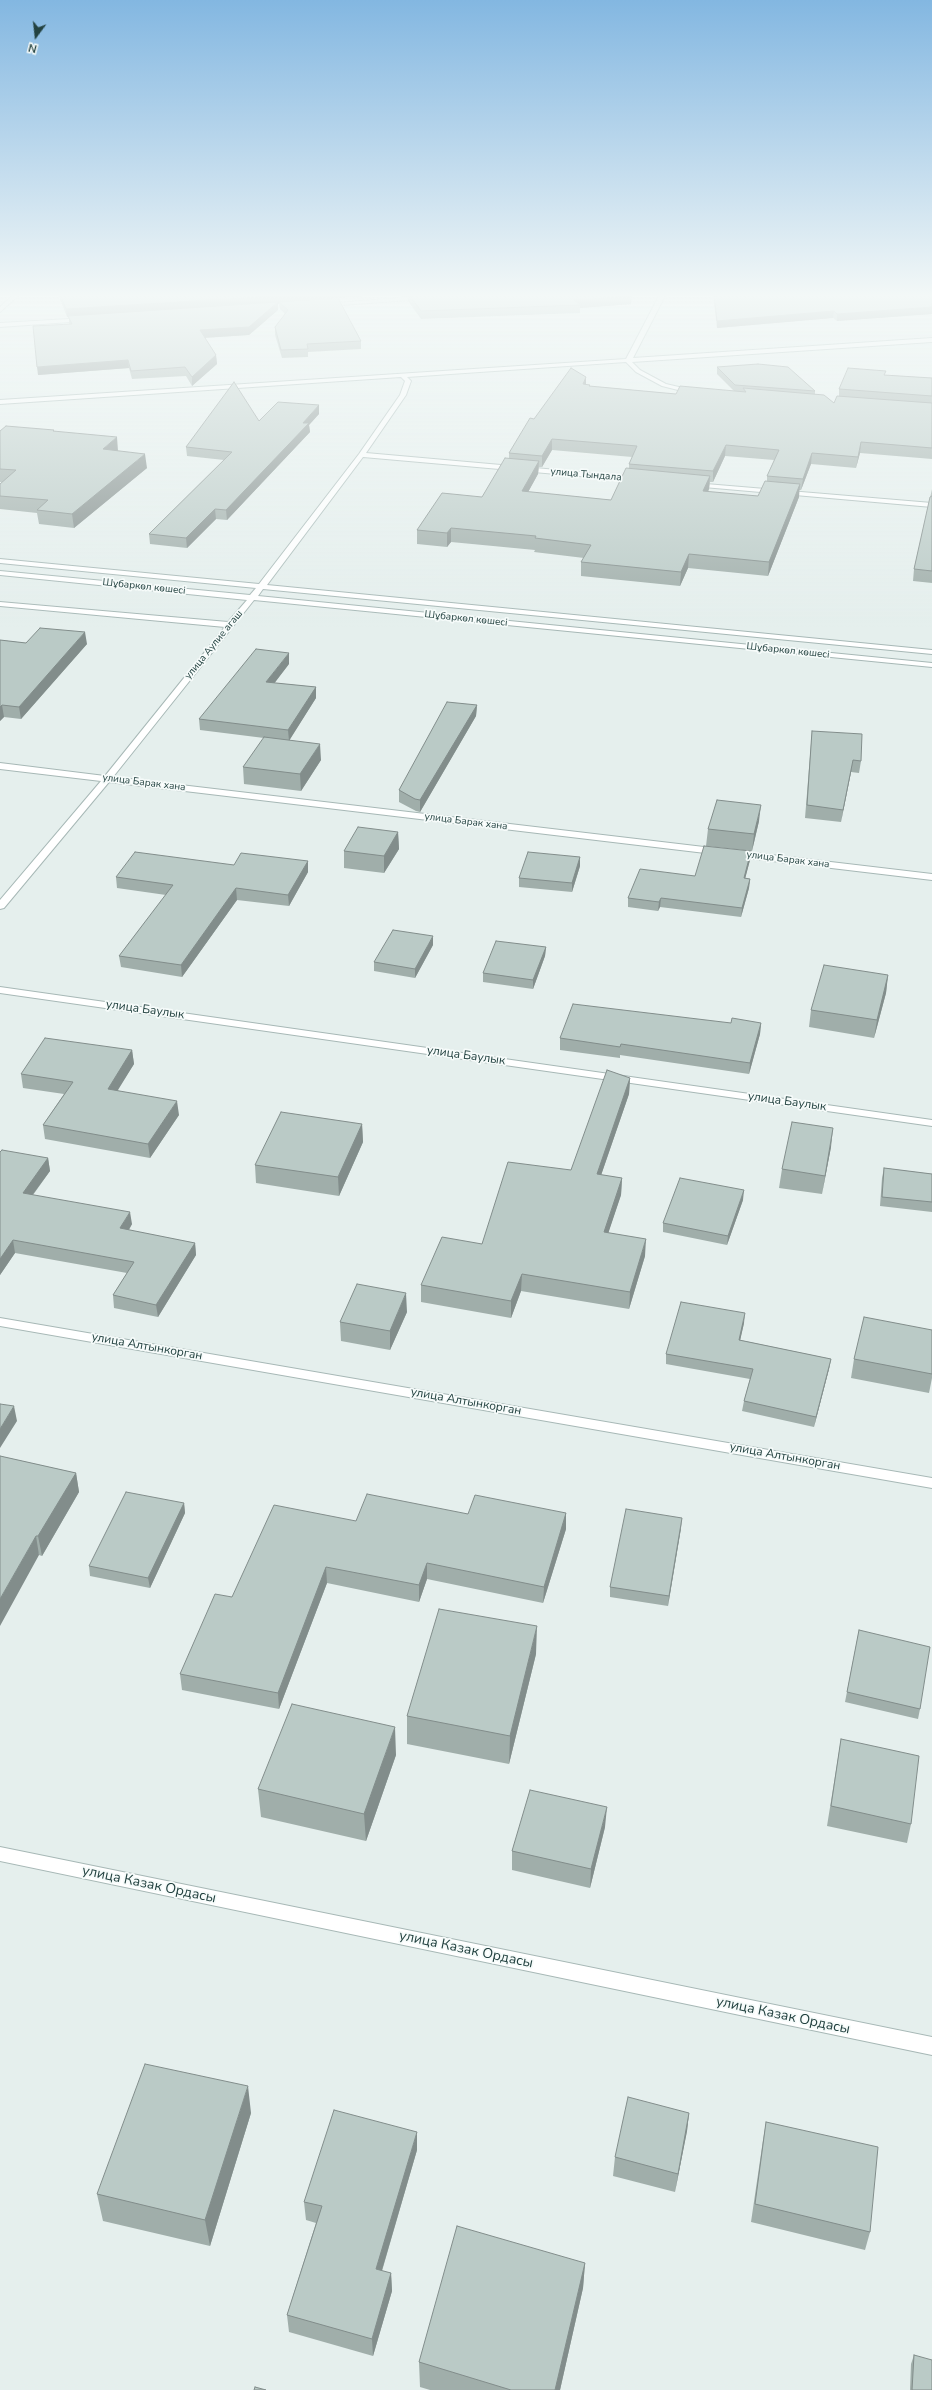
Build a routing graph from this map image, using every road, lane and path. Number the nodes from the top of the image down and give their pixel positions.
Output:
1 (33, 406) edge
2 (395, 406) edge
3 (0, 408) edge
4 (360, 455) junction
5 (646, 480) edge
6 (686, 484) edge
7 (932, 506) edge
8 (0, 562) edge
9 (0, 573) edge
10 (260, 587) junction
11 (252, 598) junction
12 (0, 604) edge
13 (230, 626) junction
14 (932, 652) edge
15 (932, 666) edge
16 (0, 766) edge
17 (107, 779) junction
18 (932, 876) edge
19 (0, 906) edge
20 (0, 990) edge
21 (932, 1123) edge
22 (0, 1322) edge
23 (932, 1483) edge
24 (0, 1854) edge
25 (932, 2046) edge

1 - 3 street
2 - 4 street, улица Аулие агаш
4 - 5 street, улица Тындала
4 - 10 street, улица Аулие агаш
6 - 7 street
8 - 10 street, Шұбаркөл көшесі
9 - 11 street, Шұбаркөл көшесі
10 - 11 street, улица Аулие агаш
10 - 14 street, Шұбаркөл көшесі
11 - 13 street, улица Аулие агаш
11 - 15 street, Шұбаркөл көшесі
12 - 13 street
13 - 17 street, улица Аулие агаш
16 - 17 street, улица Барак хана
17 - 18 street, улица Барак хана
17 - 19 street, улица Аулие агаш
20 - 21 street, улица Баулык
22 - 23 street, улица Алтынкорган
24 - 25 street, улица Казак Ордасы

